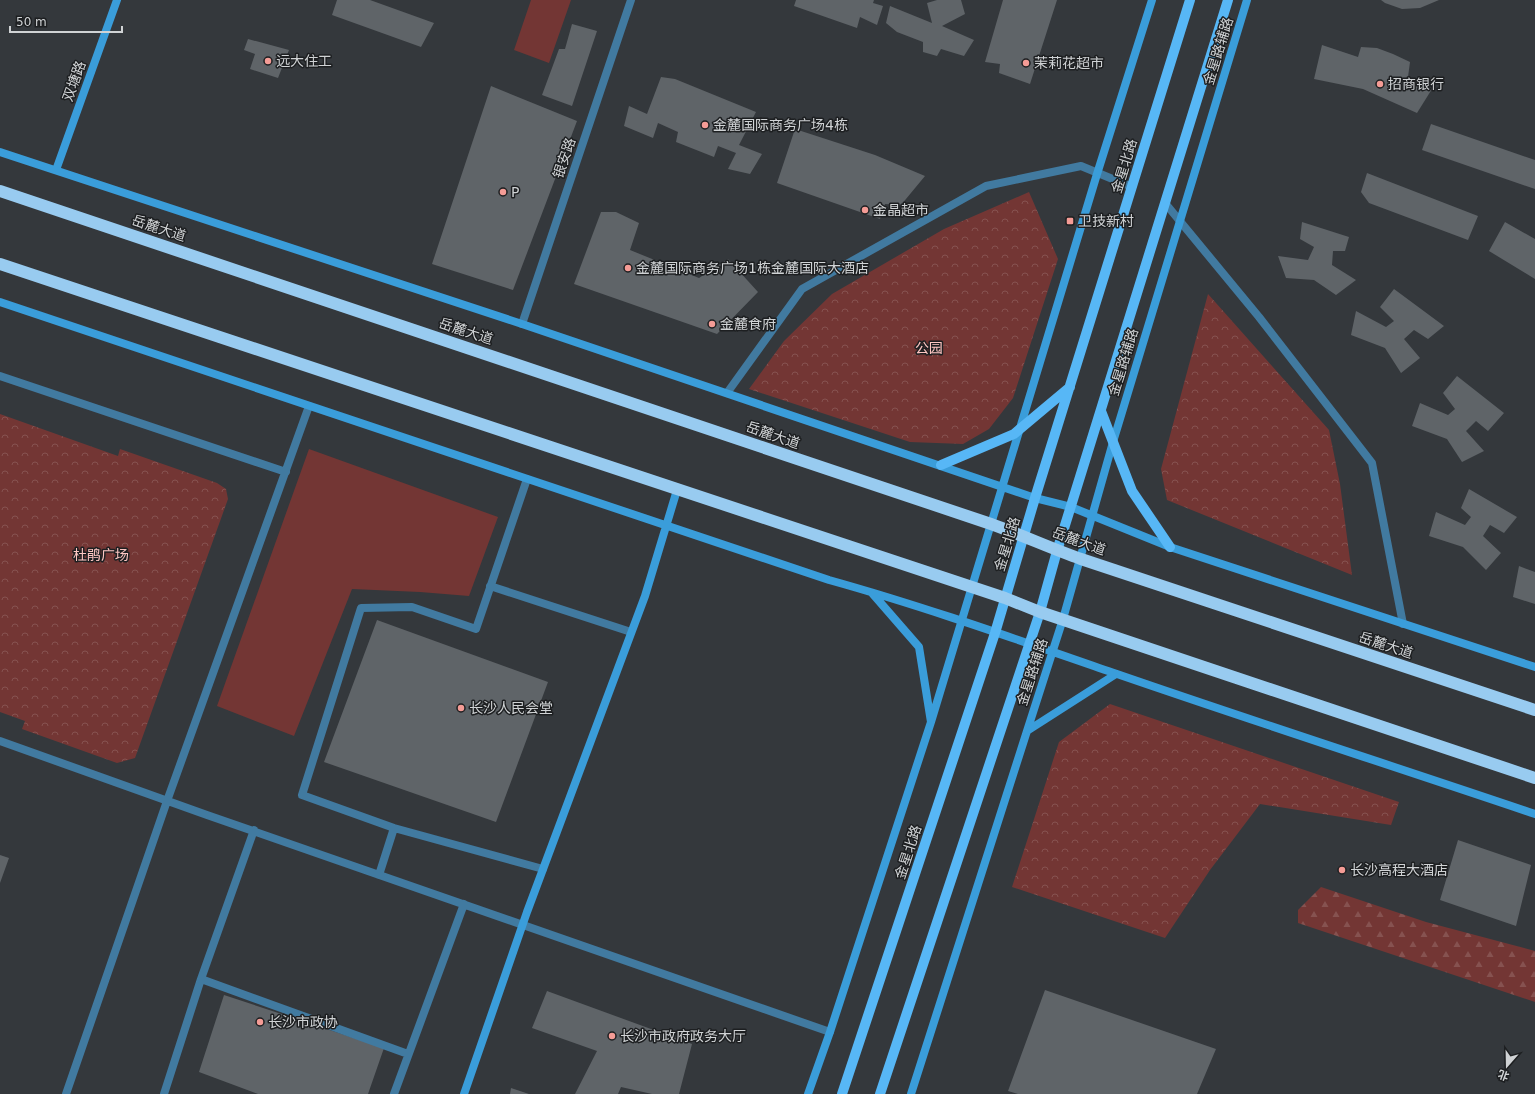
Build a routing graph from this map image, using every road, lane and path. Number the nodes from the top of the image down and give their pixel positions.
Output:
1 (117, 0) edge
2 (632, 0) edge
3 (1152, 0) edge
4 (1190, 0) edge
5 (1228, 0) edge
6 (1247, 0) edge
7 (0, 152) edge
8 (56, 170) junction
9 (1097, 174) junction
10 (1132, 187) junction
11 (0, 191) edge
12 (1165, 203) junction
13 (0, 264) edge
14 (0, 302) edge
15 (522, 324) junction
16 (0, 376) edge
17 (1070, 387) junction
18 (727, 393) junction
19 (309, 406) junction
20 (1101, 411) junction
21 (1021, 428) junction
22 (1113, 442) junction
23 (941, 466) junction
24 (286, 472) junction
25 (527, 479) junction
26 (1002, 486) junction
27 (677, 490) junction
28 (1035, 498) junction
29 (1071, 507) junction
30 (1093, 516) junction
31 (991, 524) junction
32 (666, 526) junction
33 (1025, 536) junction
34 (1170, 547) junction
35 (1057, 551) junction
36 (1081, 558) junction
37 (490, 586) junction
38 (972, 587) junction
39 (871, 592) junction
40 (1005, 598) junction
41 (1040, 612) junction
42 (1063, 619) junction
43 (961, 622) junction
44 (1402, 624) junction
45 (631, 632) junction
46 (995, 633) junction
47 (1029, 643) junction
48 (1053, 652) junction
49 (1535, 667) edge
50 (1116, 674) junction
51 (1535, 710) edge
52 (931, 722) junction
53 (1027, 731) junction
54 (0, 741) edge
55 (1535, 778) edge
56 (167, 801) junction
57 (1535, 814) edge
58 (394, 828) junction
59 (254, 830) junction
60 (543, 869) junction
61 (379, 875) junction
62 (464, 904) junction
63 (523, 925) junction
64 (202, 979) junction
65 (830, 1032) junction
66 (408, 1054) junction
67 (167, 1093) edge
68 (66, 1094) edge
69 (394, 1094) edge
70 (464, 1094) edge
71 (808, 1094) edge
72 (842, 1094) edge
73 (880, 1094) edge
74 (911, 1094) edge

1 - 8 street, 双塘路
2 - 15 street, 银安路
3 - 9 street
4 - 10 main road, 金星北路
5 - 12 main road
6 - 22 street, 金星路辅路
7 - 8 street
8 - 15 street
9 - 10 street
9 - 18 street
9 - 21 street
10 - 17 main road, 金星北路
11 - 31 highway, 岳麓大道
12 - 20 main road
12 - 44 street
13 - 27 highway
14 - 19 street
15 - 18 street
16 - 24 street
17 - 21 main road
17 - 28 main road, 金星北路
18 - 23 street
19 - 24 street
19 - 25 street
20 - 22 main road
20 - 29 main road
21 - 23 main road
21 - 26 street
22 - 30 street, 金星路辅路
22 - 34 main road
23 - 26 street
24 - 56 street
25 - 32 street
25 - 37 street
26 - 28 street
26 - 31 street
27 - 32 street
27 - 38 highway
28 - 29 street
28 - 33 main road, 金星北路
29 - 30 street
29 - 35 main road
30 - 34 street
30 - 36 street, 金星路辅路
31 - 33 highway, 岳麓大道
31 - 38 street
32 - 39 street
32 - 45 street
33 - 35 highway, 岳麓大道
33 - 40 main road, 金星北路
34 - 44 street
35 - 36 highway, 岳麓大道
35 - 41 main road
36 - 42 street, 金星路辅路
36 - 51 highway, 岳麓大道
37 - 45 street
37 - 58 street
38 - 40 highway
38 - 43 street
39 - 43 street
39 - 52 street
40 - 41 highway
40 - 46 main road, 金星北路
41 - 42 highway
41 - 47 main road
42 - 48 street, 金星路辅路
42 - 55 highway
43 - 46 street
43 - 52 street
44 - 49 street
45 - 60 street
46 - 47 street
46 - 72 main road, 金星北路
47 - 48 street
47 - 73 main road
48 - 50 street
48 - 53 street, 金星路辅路
50 - 53 street
50 - 57 street
52 - 65 street
53 - 74 street, 金星路辅路
54 - 56 street
56 - 59 street
56 - 68 street
58 - 60 street
58 - 61 street
59 - 61 street
59 - 64 street
60 - 63 street
61 - 62 street
62 - 63 street
62 - 66 street
63 - 65 street
63 - 70 street
64 - 66 street
64 - 67 street
65 - 71 street
66 - 69 street

